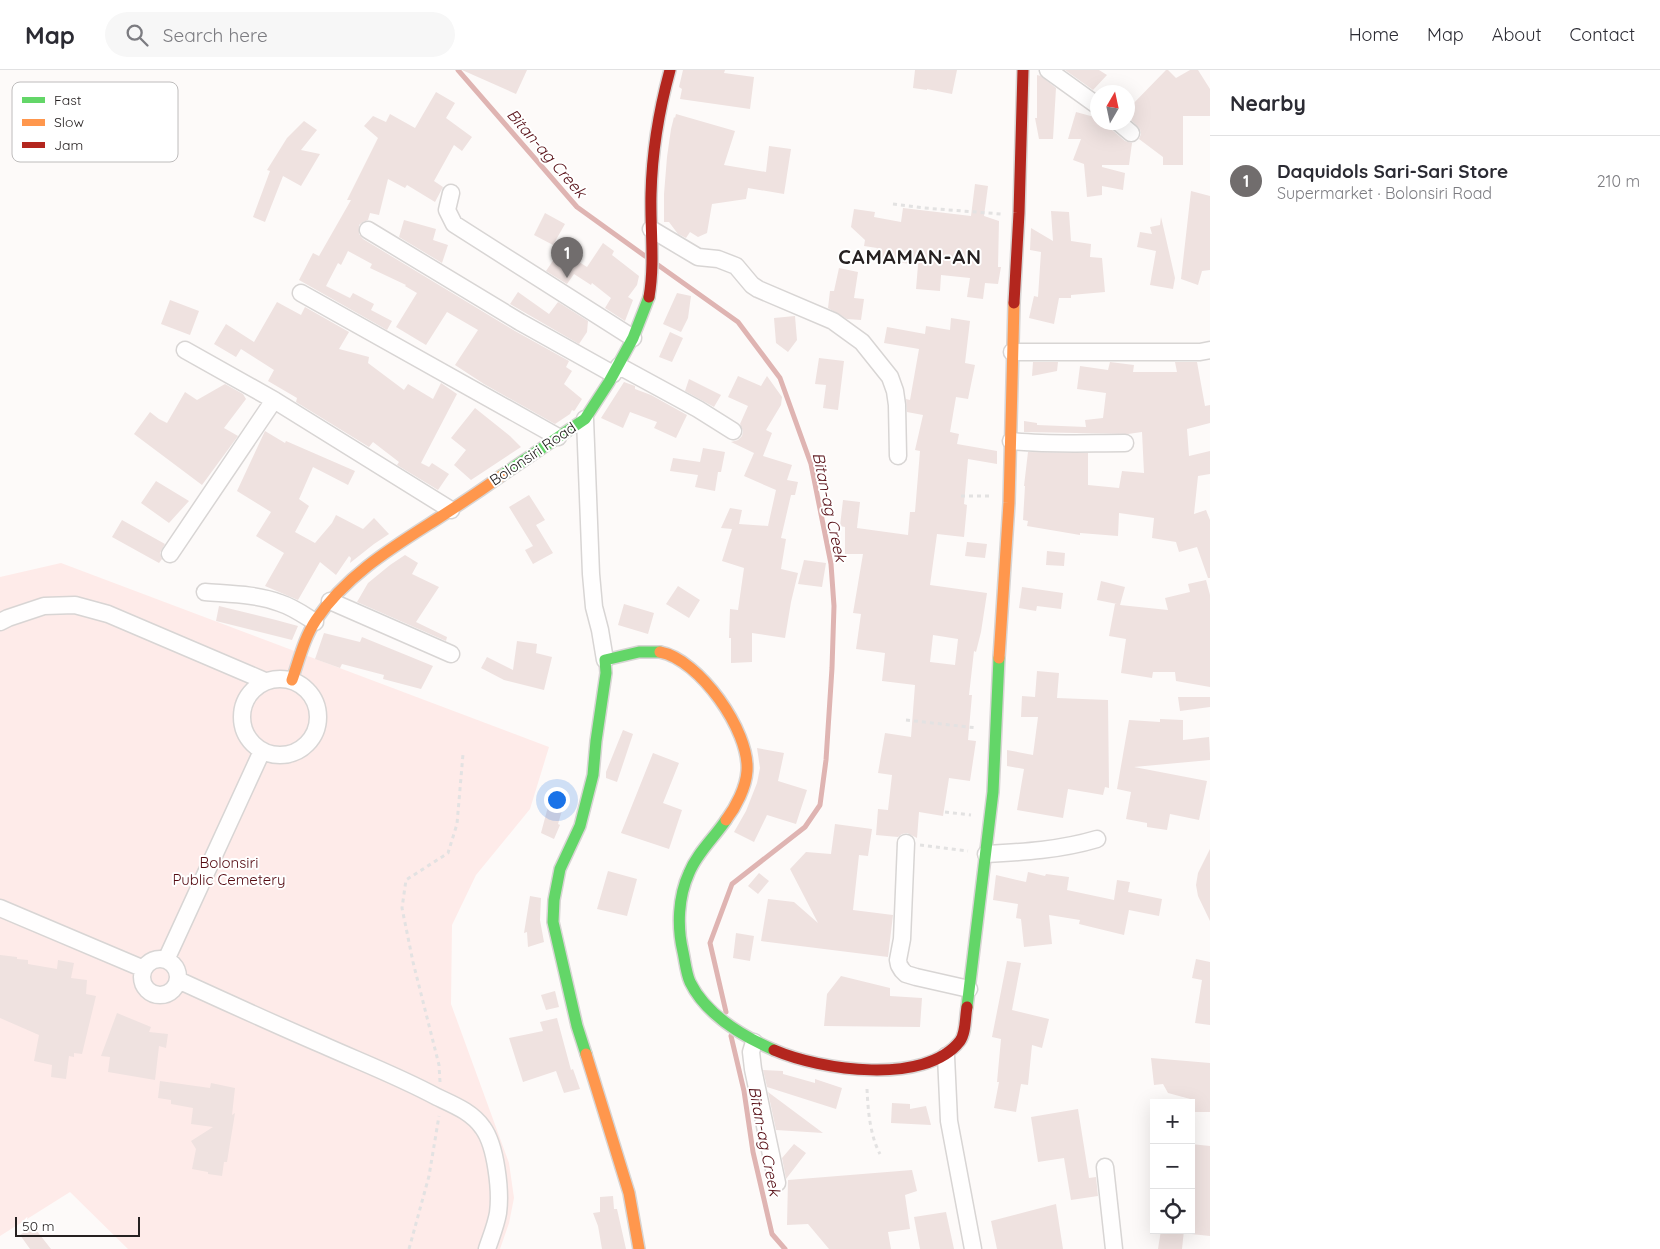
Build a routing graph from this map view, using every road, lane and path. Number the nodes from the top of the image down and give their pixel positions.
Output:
1 (670, 70) edge
2 (1023, 70) edge
3 (1048, 70) edge
4 (1090, 100) edge
5 (1127, 130) edge
6 (1131, 133) dead end
7 (451, 193) dead end
8 (893, 204) dead end
9 (1019, 215) junction
10 (368, 230) dead end
11 (651, 236) junction
12 (301, 293) dead end
13 (633, 338) junction
14 (185, 350) dead end
15 (1210, 350) edge
16 (1012, 352) junction
17 (616, 370) junction
18 (274, 400) junction
19 (584, 418) junction
20 (733, 430) dead end
21 (558, 437) junction
22 (1011, 441) junction
23 (1125, 443) dead end
24 (898, 456) dead end
25 (960, 496) dead end
26 (1009, 496) junction
27 (451, 510) junction
28 (170, 554) dead end
29 (205, 592) dead end
30 (330, 602) junction
31 (0, 622) edge
32 (315, 622) junction
33 (451, 654) dead end
34 (605, 660) junction
35 (292, 680) junction
36 (265, 681) junction
37 (906, 720) dead end
38 (995, 730) junction
39 (262, 751) junction
40 (463, 754) dead end
41 (945, 812) dead end
42 (989, 817) junction
43 (1097, 839) dead end
44 (906, 843) joint
45 (986, 854) junction
46 (0, 908) edge
47 (166, 960) junction
48 (144, 969) junction
49 (178, 980) junction
50 (969, 989) junction
51 (754, 1042) junction
52 (946, 1056) junction
53 (866, 1071) junction
54 (442, 1099) junction
55 (880, 1154) dead end
56 (1105, 1167) dead end
57 (777, 1183) dead end
58 (409, 1249) edge
59 (487, 1249) edge
60 (639, 1249) edge
61 (973, 1249) edge
62 (1114, 1249) edge

1 - 11 main road, Bolonsiri Road
2 - 9 main road
3 - 4 street
5 - 6 street
7 - 13 street
8 - 9 path
9 - 16 main road
10 - 17 street
11 - 13 main road, Bolonsiri Road
11 - 24 street
12 - 21 street
13 - 17 main road, Bolonsiri Road
14 - 18 street
15 - 16 street
16 - 22 main road
17 - 19 main road, Bolonsiri Road
17 - 20 street
18 - 27 street
18 - 28 street
19 - 21 main road, Bolonsiri Road
19 - 34 street
21 - 27 main road, Bolonsiri Road
22 - 23 street
22 - 26 main road
25 - 26 path
26 - 38 main road
27 - 30 main road, Bolonsiri Road
29 - 32 street
30 - 32 main road, Bolonsiri Road
30 - 33 street
31 - 36 street
32 - 35 main road, Bolonsiri Road
34 - 51 main road
34 - 60 main road
35 - 36 street
35 - 39 street
36 - 39 street
37 - 38 path
38 - 42 main road
39 - 47 street
40 - 54 path
41 - 42 path
42 - 45 main road
43 - 45 street
44 - 45 path
44 - 50 street
45 - 50 main road
46 - 48 street
47 - 48 street
47 - 49 street
48 - 49 street
49 - 54 street
50 - 52 main road
51 - 53 main road
51 - 57 street
52 - 53 main road
52 - 61 street
53 - 55 path
54 - 58 path
54 - 59 street
56 - 62 street

